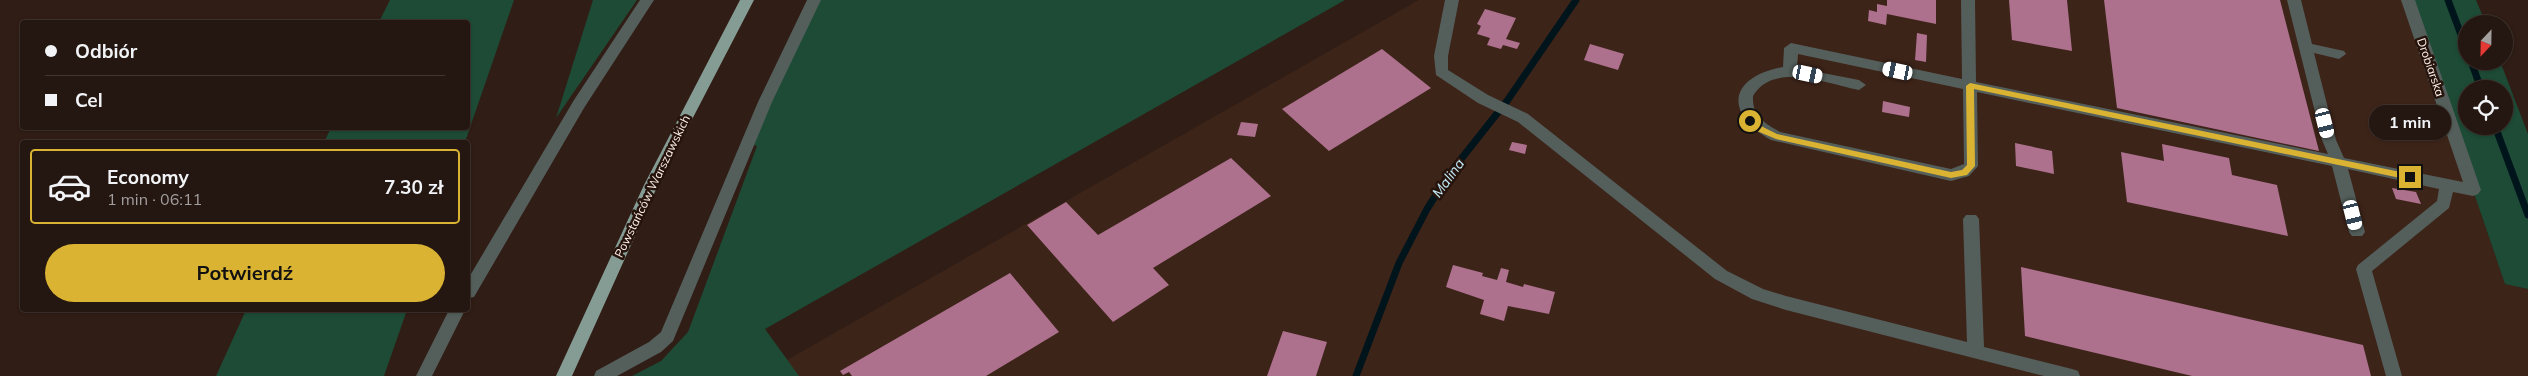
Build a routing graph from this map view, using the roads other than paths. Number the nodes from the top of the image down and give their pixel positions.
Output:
1 (647, 0) edge
2 (747, 0) edge
3 (814, 0) edge
4 (1452, 0) edge
5 (1968, 0) edge
6 (2294, 0) edge
7 (2408, 0) edge
8 (2306, 48) junction
9 (2339, 54) dead end
10 (1790, 71) junction
11 (1860, 85) dead end
12 (1970, 86) junction
13 (2339, 163) junction
14 (2447, 185) junction
15 (1972, 219) dead end
16 (2357, 232) dead end
17 (470, 289) edge
18 (456, 312) edge
19 (1976, 351) junction
20 (424, 376) edge
21 (564, 376) edge
22 (602, 376) edge
23 (2072, 376) edge
24 (2394, 376) edge

1 - 17 street
2 - 21 main road, Powstańców Warszawskich
3 - 22 street
4 - 19 street
5 - 12 street
6 - 8 street
7 - 14 street, Drobiarska
8 - 9 street
8 - 13 street
10 - 11 street
10 - 12 street
10 - 12 street
12 - 13 street
13 - 14 street
13 - 16 street
14 - 24 street
15 - 19 street
18 - 20 street
19 - 23 street

